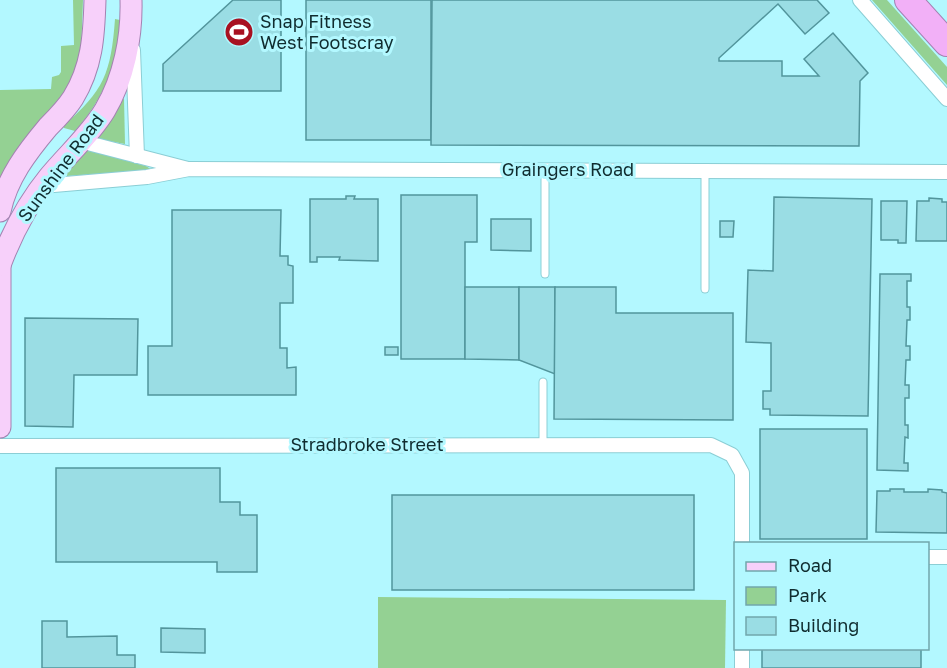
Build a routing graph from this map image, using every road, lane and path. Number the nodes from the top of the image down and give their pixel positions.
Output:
1 (95, 0) edge
2 (860, 0) edge
3 (908, 0) edge
4 (133, 2) edge
5 (947, 44) edge
6 (947, 99) edge
7 (80, 141) junction
8 (34, 144) junction
9 (137, 156) junction
10 (189, 169) junction
11 (545, 170) junction
12 (705, 171) junction
13 (947, 172) edge
14 (42, 186) junction
15 (0, 211) edge
16 (0, 265) edge
17 (545, 274) dead end
18 (705, 289) dead end
19 (543, 382) dead end
20 (0, 427) edge
21 (543, 445) junction
22 (0, 446) edge
23 (742, 542) edge
24 (929, 557) edge
25 (947, 557) edge
26 (742, 650) edge
27 (742, 668) edge

1 - 8 main road, Sunshine Road
2 - 6 street
3 - 5 highway
4 - 7 main road, Sunshine Road
4 - 9 street
7 - 8 main road
7 - 9 street, Graingers Road
7 - 14 main road, Sunshine Road
8 - 14 main road
8 - 15 main road, Sunshine Road
9 - 10 street, Graingers Road
10 - 11 street, Graingers Road
10 - 14 street, Graingers Road
11 - 12 street, Graingers Road
11 - 17 lane
12 - 13 street, Graingers Road
12 - 18 lane
14 - 16 main road, Sunshine Road
16 - 20 main road, Sunshine Road
19 - 21 lane
21 - 22 street, Stradbroke Street
21 - 23 street, Stradbroke Street
24 - 25 street
26 - 27 street

